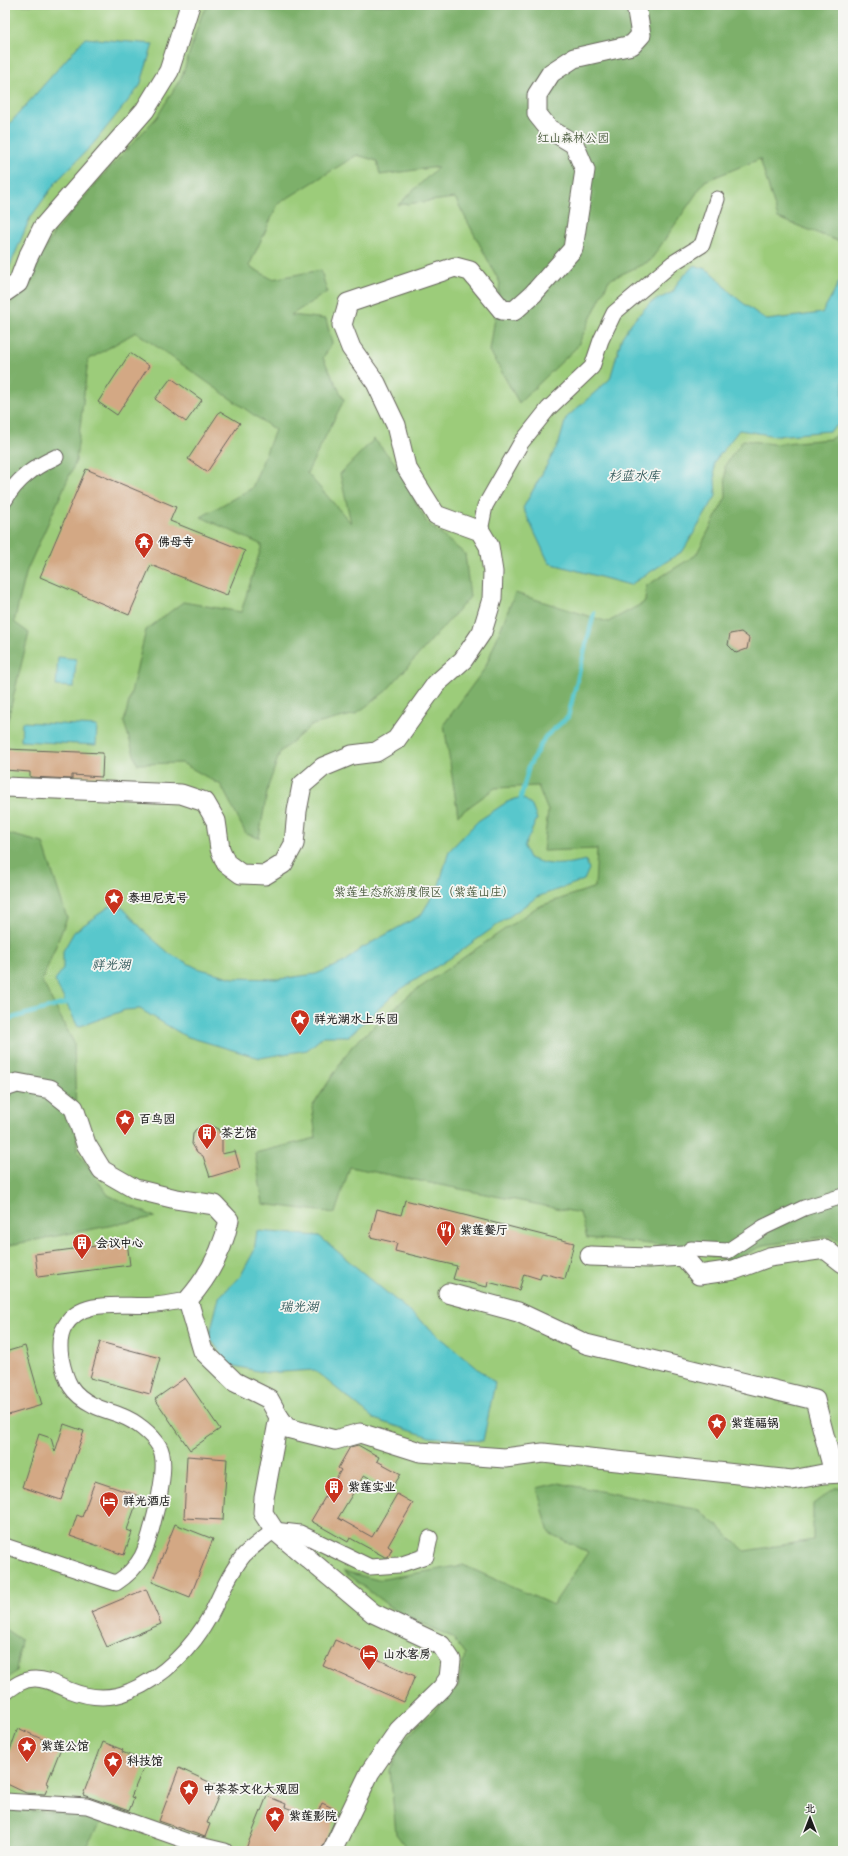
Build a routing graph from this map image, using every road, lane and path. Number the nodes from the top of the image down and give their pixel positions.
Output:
1 (190, 5) edge
2 (636, 5) edge
3 (717, 199) dead end
4 (5, 292) edge
5 (56, 457) dead end
6 (5, 500) edge
7 (480, 531) junction
8 (5, 787) edge
9 (5, 1087) edge
10 (843, 1196) edge
11 (590, 1256) dead end
12 (683, 1256) junction
13 (843, 1263) edge
14 (448, 1293) dead end
15 (188, 1300) junction
16 (279, 1416) junction
17 (839, 1473) edge
18 (274, 1530) junction
19 (430, 1538) dead end
20 (5, 1546) edge
21 (5, 1693) edge
22 (5, 1801) edge
23 (225, 1851) edge
24 (332, 1851) edge

1 - 4 street
2 - 7 street
3 - 7 street
5 - 6 street
7 - 8 street
9 - 15 street
10 - 12 street
11 - 12 street
12 - 13 street
14 - 17 street
15 - 16 street
15 - 20 street
16 - 17 street
16 - 18 street
18 - 19 street
18 - 21 street
18 - 24 street
22 - 23 street

